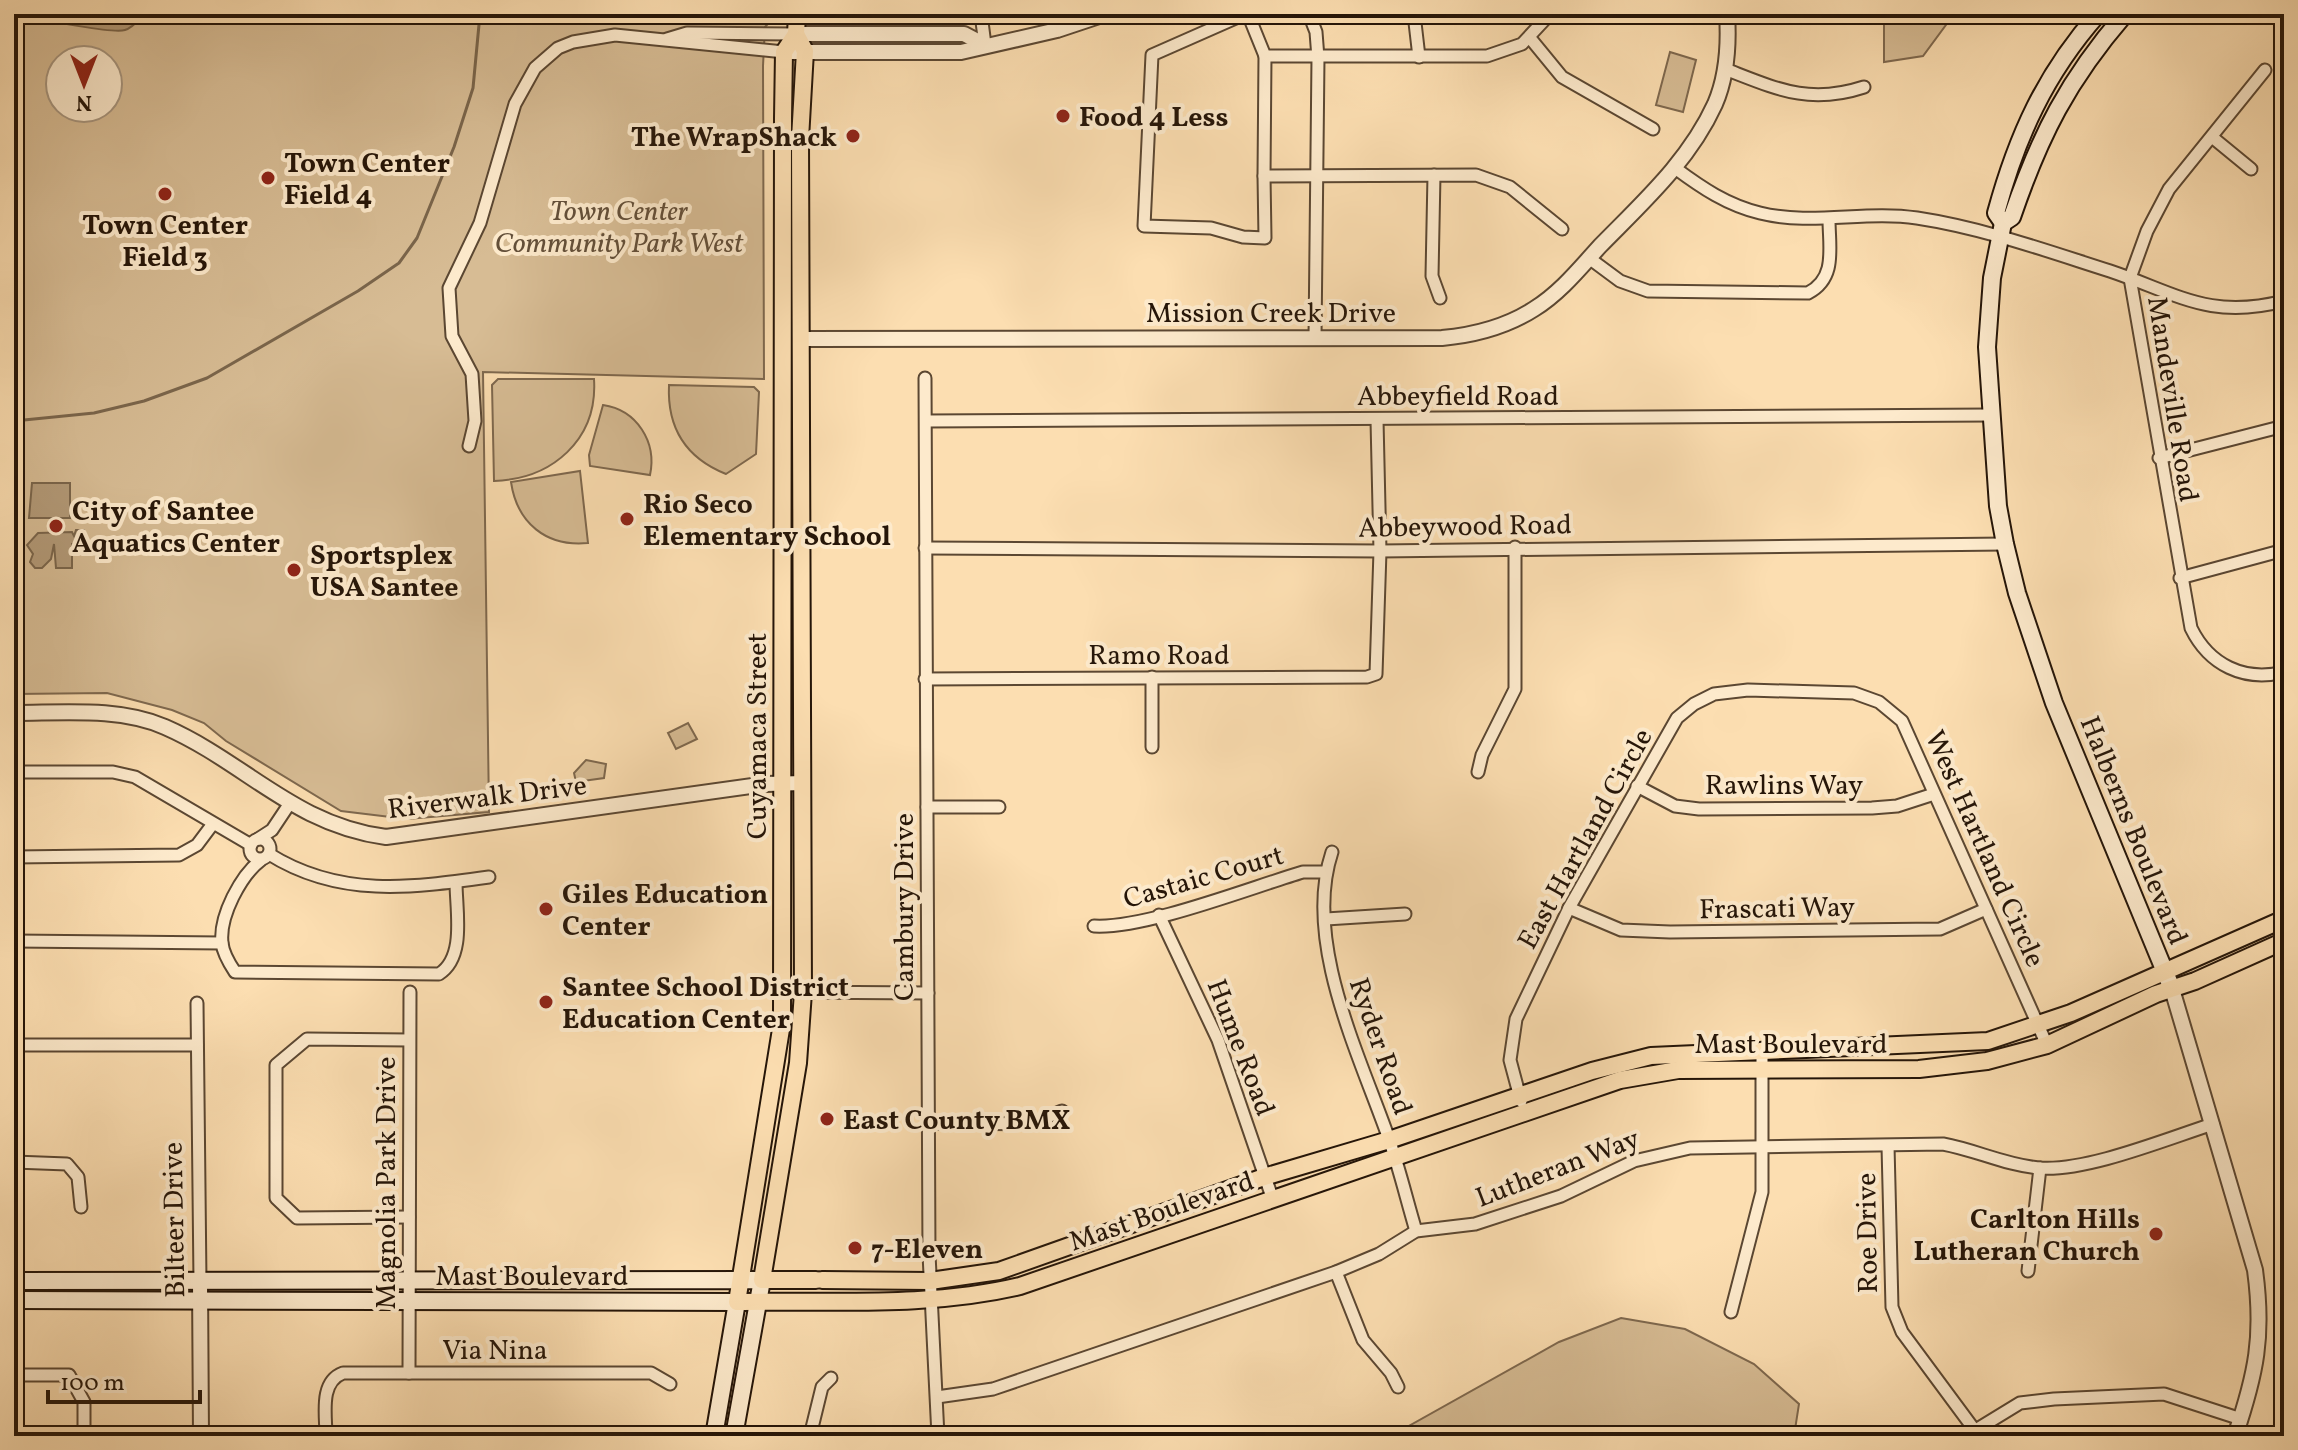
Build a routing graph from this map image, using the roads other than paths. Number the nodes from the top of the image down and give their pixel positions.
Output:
1 (797, 14) edge
2 (981, 14) edge
3 (1105, 14) edge
4 (1246, 14) edge
5 (1309, 14) edge
6 (1414, 14) edge
7 (1550, 14) edge
8 (1727, 14) edge
9 (2098, 14) edge
10 (2125, 14) edge
11 (796, 34) junction
12 (1530, 38) junction
13 (666, 39) junction
14 (985, 45) junction
15 (805, 51) junction
16 (784, 52) junction
17 (1265, 56) junction
18 (1419, 57) junction
19 (1318, 58) junction
20 (1725, 69) junction
21 (2265, 70) dead end
22 (1864, 87) dead end
23 (1653, 129) dead end
24 (2212, 137) junction
25 (1675, 168) junction
26 (2251, 169) dead end
27 (1434, 175) junction
28 (1264, 176) junction
29 (1315, 176) junction
30 (1829, 219) junction
31 (1562, 229) dead end
32 (2001, 230) junction
33 (1589, 258) junction
34 (2130, 278) junction
35 (1440, 298) dead end
36 (2284, 301) edge
37 (1315, 338) junction
38 (803, 339) junction
39 (925, 378) dead end
40 (1991, 415) junction
41 (1377, 420) junction
42 (926, 421) junction
43 (2284, 426) edge
44 (469, 446) dead end
45 (2159, 458) junction
46 (781, 476) junction
47 (802, 477) junction
48 (2005, 544) junction
49 (1515, 547) junction
50 (925, 548) junction
51 (2284, 550) edge
52 (1380, 551) junction
53 (2180, 578) junction
54 (2284, 672) edge
55 (1152, 677) junction
56 (925, 679) junction
57 (1809, 692) joint
58 (14, 713) edge
59 (1152, 747) dead end
60 (14, 772) edge
61 (1478, 772) dead end
62 (803, 783) junction
63 (783, 784) junction
64 (1637, 786) junction
65 (1934, 794) junction
66 (290, 803) junction
67 (927, 807) junction
68 (999, 807) dead end
69 (212, 825) junction
70 (259, 852) junction
71 (1332, 852) dead end
72 (14, 857) edge
73 (1325, 872) junction
74 (489, 877) dead end
75 (456, 882) junction
76 (1569, 908) junction
77 (1986, 909) junction
78 (1405, 914) dead end
79 (1159, 915) junction
80 (1326, 919) junction
81 (2284, 919) edge
82 (1094, 926) dead end
83 (14, 941) edge
84 (2284, 941) edge
85 (222, 943) junction
86 (2164, 971) junction
87 (2172, 989) junction
88 (410, 992) dead end
89 (783, 992) junction
90 (803, 992) junction
91 (928, 993) junction
92 (197, 1003) dead end
93 (2039, 1026) junction
94 (409, 1040) junction
95 (14, 1045) edge
96 (197, 1045) junction
97 (2047, 1045) junction
98 (1762, 1048) junction
99 (1763, 1070) junction
100 (1520, 1095) junction
101 (1062, 1111) dead end
102 (1525, 1113) junction
103 (928, 1123) junction
104 (2213, 1124) junction
105 (1762, 1146) junction
106 (1888, 1146) junction
107 (1391, 1148) junction
108 (14, 1162) edge
109 (2040, 1168) junction
110 (1264, 1177) junction
111 (1273, 1200) junction
112 (81, 1207) dead end
113 (409, 1217) junction
114 (1416, 1231) junction
115 (2028, 1271) dead end
116 (1336, 1272) junction
117 (762, 1280) junction
118 (14, 1281) edge
119 (409, 1281) junction
120 (739, 1281) junction
121 (930, 1281) junction
122 (200, 1282) junction
123 (14, 1300) edge
124 (200, 1300) junction
125 (410, 1301) junction
126 (930, 1301) junction
127 (737, 1302) junction
128 (758, 1302) junction
129 (1731, 1312) dead end
130 (409, 1373) junction
131 (14, 1375) edge
132 (831, 1378) dead end
133 (670, 1384) dead end
134 (1398, 1387) dead end
135 (937, 1397) junction
136 (2241, 1419) junction
137 (1973, 1434) edge
138 (84, 1436) edge
139 (201, 1436) edge
140 (326, 1436) edge
141 (714, 1436) edge
142 (734, 1436) edge
143 (810, 1436) edge
144 (938, 1436) edge
145 (2235, 1436) edge

1 - 11 main road
2 - 14 street
3 - 14 street
4 - 17 street
4 - 28 street
5 - 19 street
6 - 18 street
7 - 12 street
8 - 20 street, Mission Creek Drive
9 - 32 main road, Halberns Boulevard
10 - 32 main road
11 - 13 street
11 - 14 street
11 - 15 main road
11 - 16 main road
12 - 18 street
12 - 23 street
13 - 16 street
13 - 44 street
14 - 15 street
15 - 16 street
15 - 38 main road, Cuyamaca Street
16 - 46 main road, Cuyamaca Street
17 - 19 street
17 - 28 street
18 - 19 street
19 - 29 street
20 - 22 street
20 - 25 street, Mission Creek Drive
21 - 24 street, Mandeville Road
24 - 26 street
24 - 34 street, Mandeville Road
25 - 30 street
25 - 33 street, Mission Creek Drive
27 - 29 street
27 - 31 street
27 - 35 street
28 - 29 street
29 - 37 street
30 - 32 street
30 - 33 street
32 - 34 street
32 - 40 main road, Halberns Boulevard
33 - 37 street, Mission Creek Drive
34 - 36 street
34 - 45 street, Mandeville Road
37 - 38 street, Mission Creek Drive
38 - 47 main road, Cuyamaca Street
39 - 42 street, Cambury Drive
40 - 41 street, Abbeyfield Road
40 - 48 main road, Halberns Boulevard
41 - 42 street, Abbeyfield Road
41 - 52 street
42 - 50 street, Cambury Drive
43 - 45 street
45 - 53 street, Mandeville Road
46 - 47 main road
46 - 63 main road, Cuyamaca Street
47 - 62 main road, Cuyamaca Street
48 - 49 street, Abbeywood Road
48 - 86 main road, Halberns Boulevard
49 - 52 street, Abbeywood Road
49 - 61 street
50 - 52 street, Abbeywood Road
50 - 56 street, Cambury Drive
51 - 53 street
52 - 55 street, Ramo Road
53 - 54 street, Mandeville Road
55 - 56 street, Ramo Road
55 - 59 street
56 - 67 street, Cambury Drive
57 - 64 street, East Hartland Circle
57 - 65 street, West Hartland Circle
58 - 66 street, Riverwalk Drive
60 - 69 street
62 - 63 street, Riverwalk Drive
62 - 90 main road, Cuyamaca Street
63 - 66 street, Riverwalk Drive
63 - 89 main road, Cuyamaca Street
64 - 65 street, Rawlins Way
64 - 76 street, East Hartland Circle
65 - 77 street, West Hartland Circle
66 - 70 street
67 - 68 street
67 - 91 street, Cambury Drive
69 - 70 street
69 - 72 street
70 - 75 street
70 - 85 street
71 - 73 street
73 - 79 street, Castaic Court
73 - 80 street, Ryder Road
74 - 75 street
75 - 85 street
76 - 77 street, Frascati Way
76 - 100 street, East Hartland Circle
77 - 93 street, West Hartland Circle
78 - 80 street
79 - 82 street, Castaic Court
79 - 110 street, Hume Road
80 - 107 street, Ryder Road
81 - 86 main road, Mast Boulevard
83 - 85 street
84 - 87 main road, Mast Boulevard
86 - 87 main road, Halberns Boulevard
86 - 93 main road, Mast Boulevard
87 - 97 main road, Mast Boulevard
87 - 104 street, Halberns Boulevard
88 - 94 street, Magnolia Park Drive
89 - 90 street
89 - 120 main road, Cuyamaca Street
90 - 91 street
90 - 117 main road, Cuyamaca Street
91 - 103 street, Cambury Drive
92 - 96 street, Bilteer Drive
93 - 97 street, West Hartland Circle
93 - 98 main road, Mast Boulevard
94 - 113 street, Magnolia Park Drive
94 - 113 street
95 - 96 street
96 - 122 street, Bilteer Drive
97 - 99 main road, Mast Boulevard
98 - 99 street
98 - 100 main road, Mast Boulevard
99 - 102 main road, Mast Boulevard
99 - 105 street
100 - 102 street, East Hartland Circle
100 - 107 main road, Mast Boulevard
101 - 103 street
102 - 107 main road, Mast Boulevard
103 - 121 street, Cambury Drive
104 - 109 street, Lutheran Way
104 - 136 street, Halberns Boulevard
105 - 106 street, Lutheran Way
105 - 114 street, Lutheran Way
105 - 129 street
106 - 109 street, Lutheran Way
106 - 137 street, Roe Drive
107 - 110 main road, Mast Boulevard
107 - 111 main road, Mast Boulevard
107 - 114 street, Ryder Road
108 - 112 street
109 - 115 street
110 - 111 street, Hume Road
110 - 121 main road, Mast Boulevard
111 - 126 main road, Mast Boulevard
113 - 119 street, Magnolia Park Drive
114 - 116 street, Lutheran Way
116 - 134 street
116 - 135 street, Lutheran Way
117 - 120 main road, Mast Boulevard
117 - 121 main road, Mast Boulevard
117 - 128 main road, Cuyamaca Street
118 - 122 main road, Mast Boulevard
119 - 120 main road, Mast Boulevard
119 - 122 main road, Mast Boulevard
119 - 125 street, Magnolia Park Drive
120 - 127 main road, Cuyamaca Street
121 - 126 street, Cambury Drive
122 - 124 street, Bilteer Drive
123 - 124 main road, Mast Boulevard
124 - 125 main road, Mast Boulevard
124 - 139 street, Bilteer Drive
125 - 127 main road, Mast Boulevard
125 - 130 street, Magnolia Park Drive
126 - 128 main road, Mast Boulevard
126 - 135 street, Cambury Drive
127 - 128 main road, Mast Boulevard
127 - 141 main road, Cuyamaca Street
128 - 142 main road, Cuyamaca Street
130 - 133 street, Via Nina
130 - 140 street, Via Nina
131 - 138 street
132 - 143 street
135 - 144 street, Cambury Drive
136 - 137 street
136 - 145 street, Halberns Boulevard

